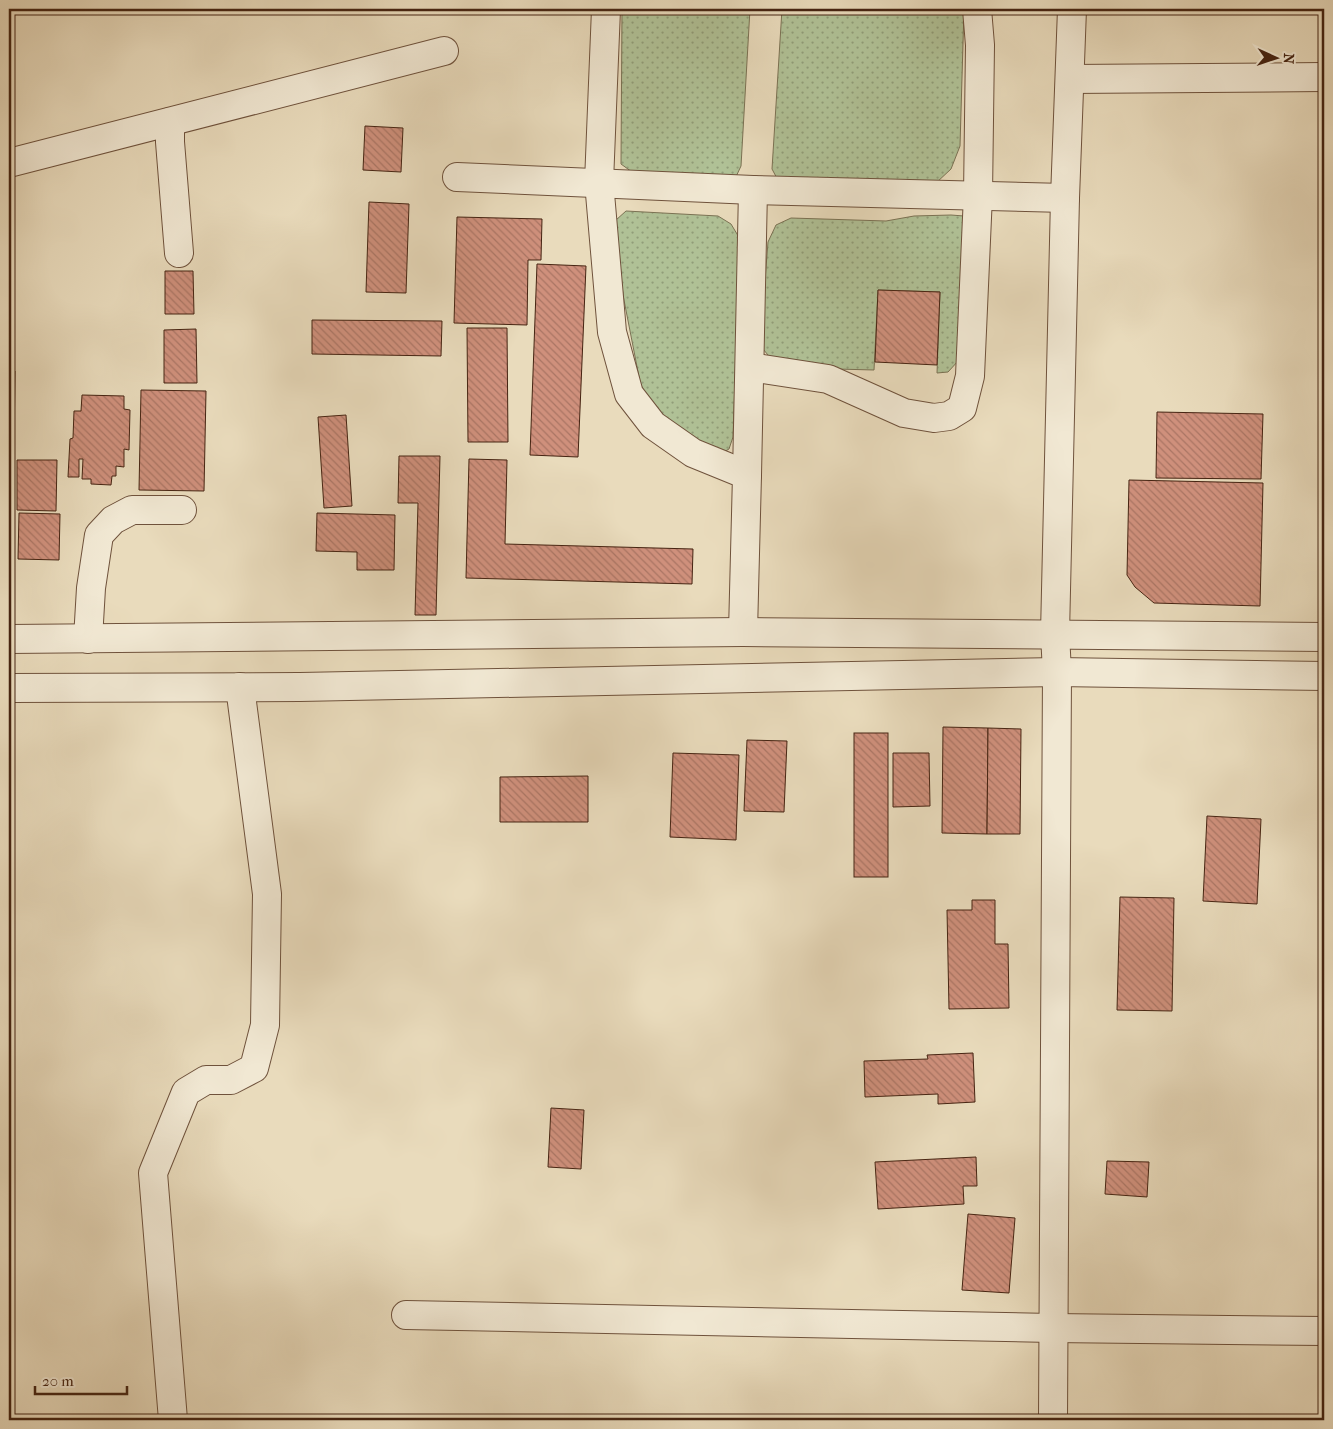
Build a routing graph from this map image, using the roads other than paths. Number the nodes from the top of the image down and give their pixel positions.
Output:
1 (606, 9) edge
2 (977, 9) edge
3 (1072, 9) edge
4 (444, 51) dead end
5 (1324, 77) edge
6 (1070, 79) junction
7 (170, 122) junction
8 (9, 163) edge
9 (457, 178) dead end
10 (599, 182) junction
11 (753, 190) junction
12 (978, 195) junction
13 (1065, 198) junction
14 (179, 253) dead end
15 (750, 367) junction
16 (747, 475) junction
17 (182, 510) dead end
18 (743, 632) junction
19 (1055, 634) junction
20 (1324, 637) edge
21 (9, 639) edge
22 (88, 639) junction
23 (1057, 672) junction
24 (1324, 676) edge
25 (240, 687) junction
26 (9, 688) edge
27 (406, 1316) dead end
28 (1052, 1328) junction
29 (1324, 1331) edge
30 (173, 1420) edge
31 (1052, 1420) edge

1 - 10 street
2 - 12 street
3 - 6 street
4 - 7 street
5 - 6 street
6 - 13 street
7 - 8 street
7 - 14 street
9 - 10 street
10 - 11 street
10 - 16 street
11 - 12 street
11 - 15 street
12 - 13 street
12 - 15 street
13 - 19 street
15 - 16 street
16 - 18 street
17 - 22 street
18 - 19 street
18 - 22 street
19 - 20 street
19 - 23 street
21 - 22 street
23 - 24 street
23 - 25 street
23 - 28 street
25 - 26 street
25 - 30 street
27 - 28 street
28 - 29 street
28 - 31 street

